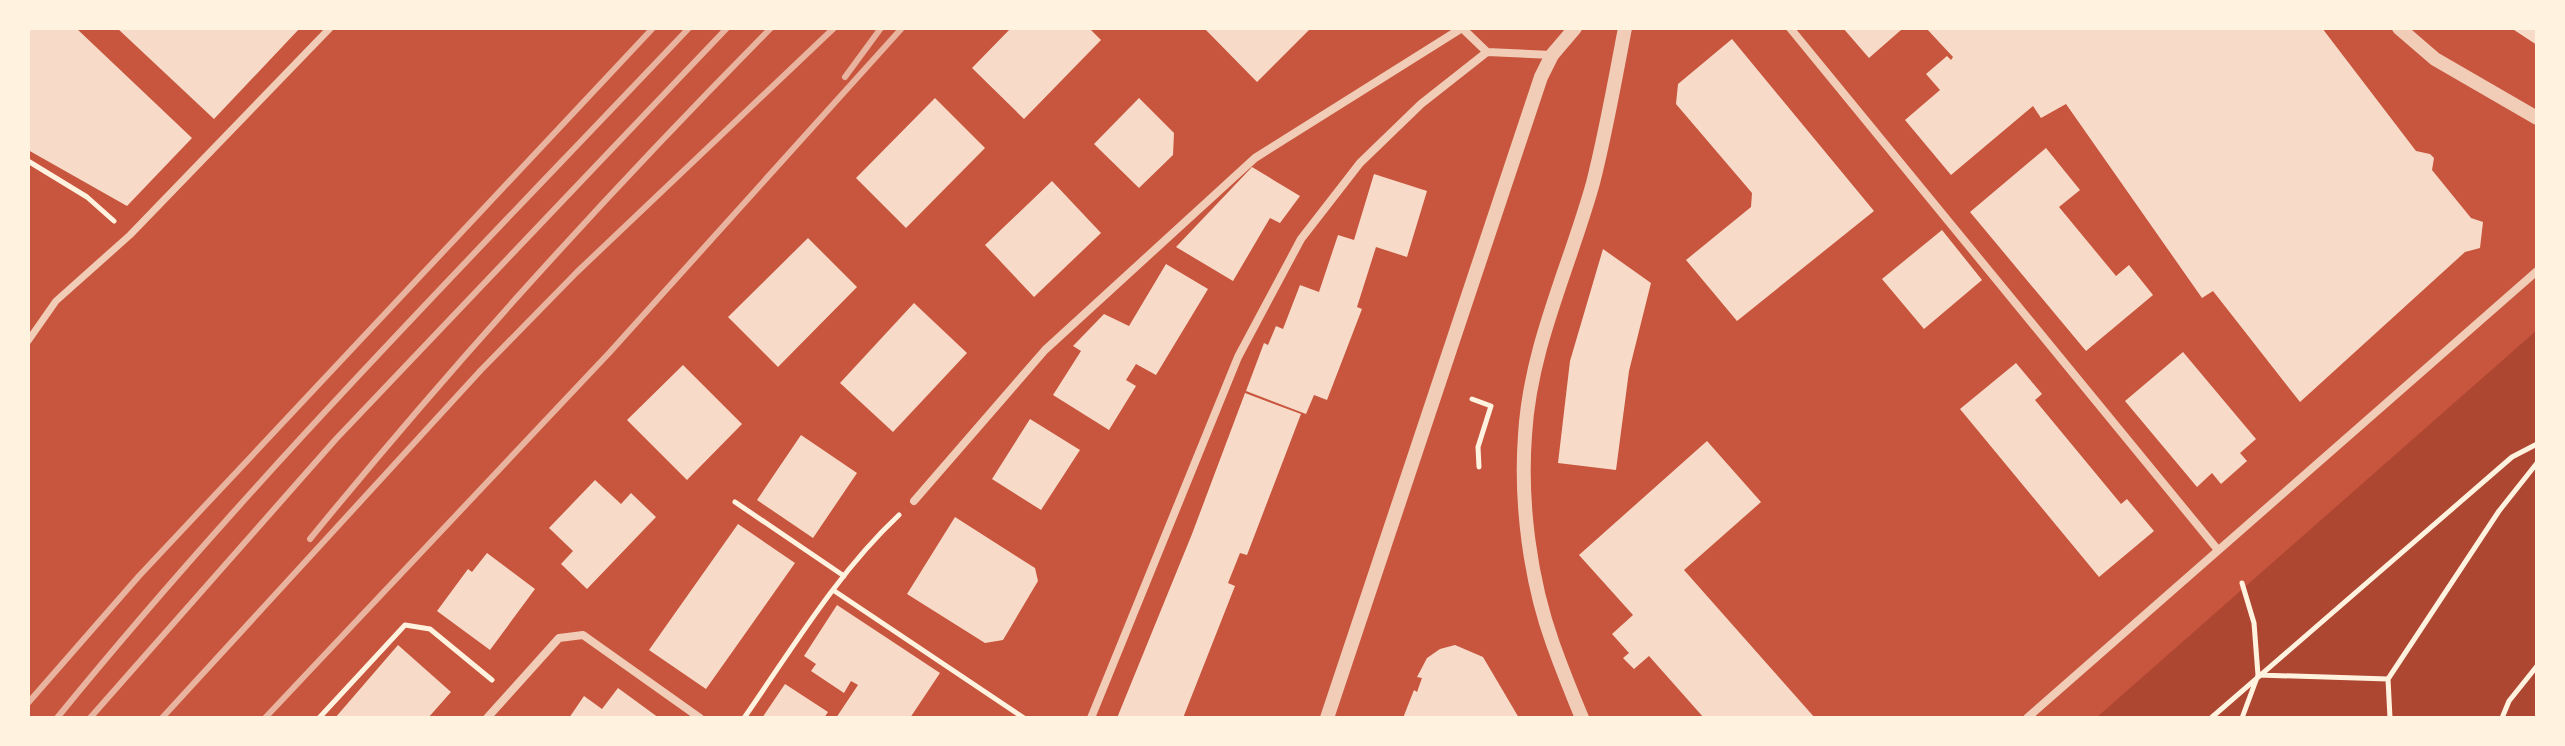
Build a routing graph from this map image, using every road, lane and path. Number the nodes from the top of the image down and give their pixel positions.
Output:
1 (330, 28) edge
2 (1462, 28) edge
3 (1575, 28) edge
4 (1625, 28) edge
5 (1790, 28) edge
6 (2399, 28) edge
7 (1487, 52) junction
8 (1552, 55) junction
9 (2537, 118) edge
10 (28, 161) edge
11 (130, 235) junction
12 (2537, 271) edge
13 (28, 341) edge
14 (1472, 399) dead end
15 (2537, 444) edge
16 (2537, 463) edge
17 (1479, 467) dead end
18 (914, 501) joint
19 (735, 502) dead end
20 (2218, 550) junction
21 (844, 576) junction
22 (2242, 583) dead end
23 (833, 590) junction
24 (2537, 666) edge
25 (2258, 675) junction
26 (2388, 679) junction
27 (508, 694) junction
28 (319, 718) edge
29 (487, 718) edge
30 (700, 718) edge
31 (744, 718) edge
32 (1024, 718) edge
33 (1091, 718) edge
34 (1327, 718) edge
35 (1582, 718) edge
36 (2027, 718) edge
37 (2211, 718) edge
38 (2242, 718) edge
39 (2390, 718) edge
40 (2502, 718) edge

1 - 11 street
2 - 7 street
2 - 18 street
3 - 8 street
4 - 35 street
5 - 20 street
6 - 9 street
7 - 8 street
7 - 33 street
8 - 34 street
10 - 11 path
11 - 13 street
12 - 20 street
14 - 17 path
15 - 25 path
16 - 26 path
18 - 21 path
19 - 21 path
20 - 36 street
21 - 23 path
22 - 25 path
23 - 31 path
23 - 32 path
24 - 40 path
25 - 26 path
25 - 37 path
25 - 38 path
26 - 39 path
27 - 28 path
27 - 29 street
27 - 30 street

